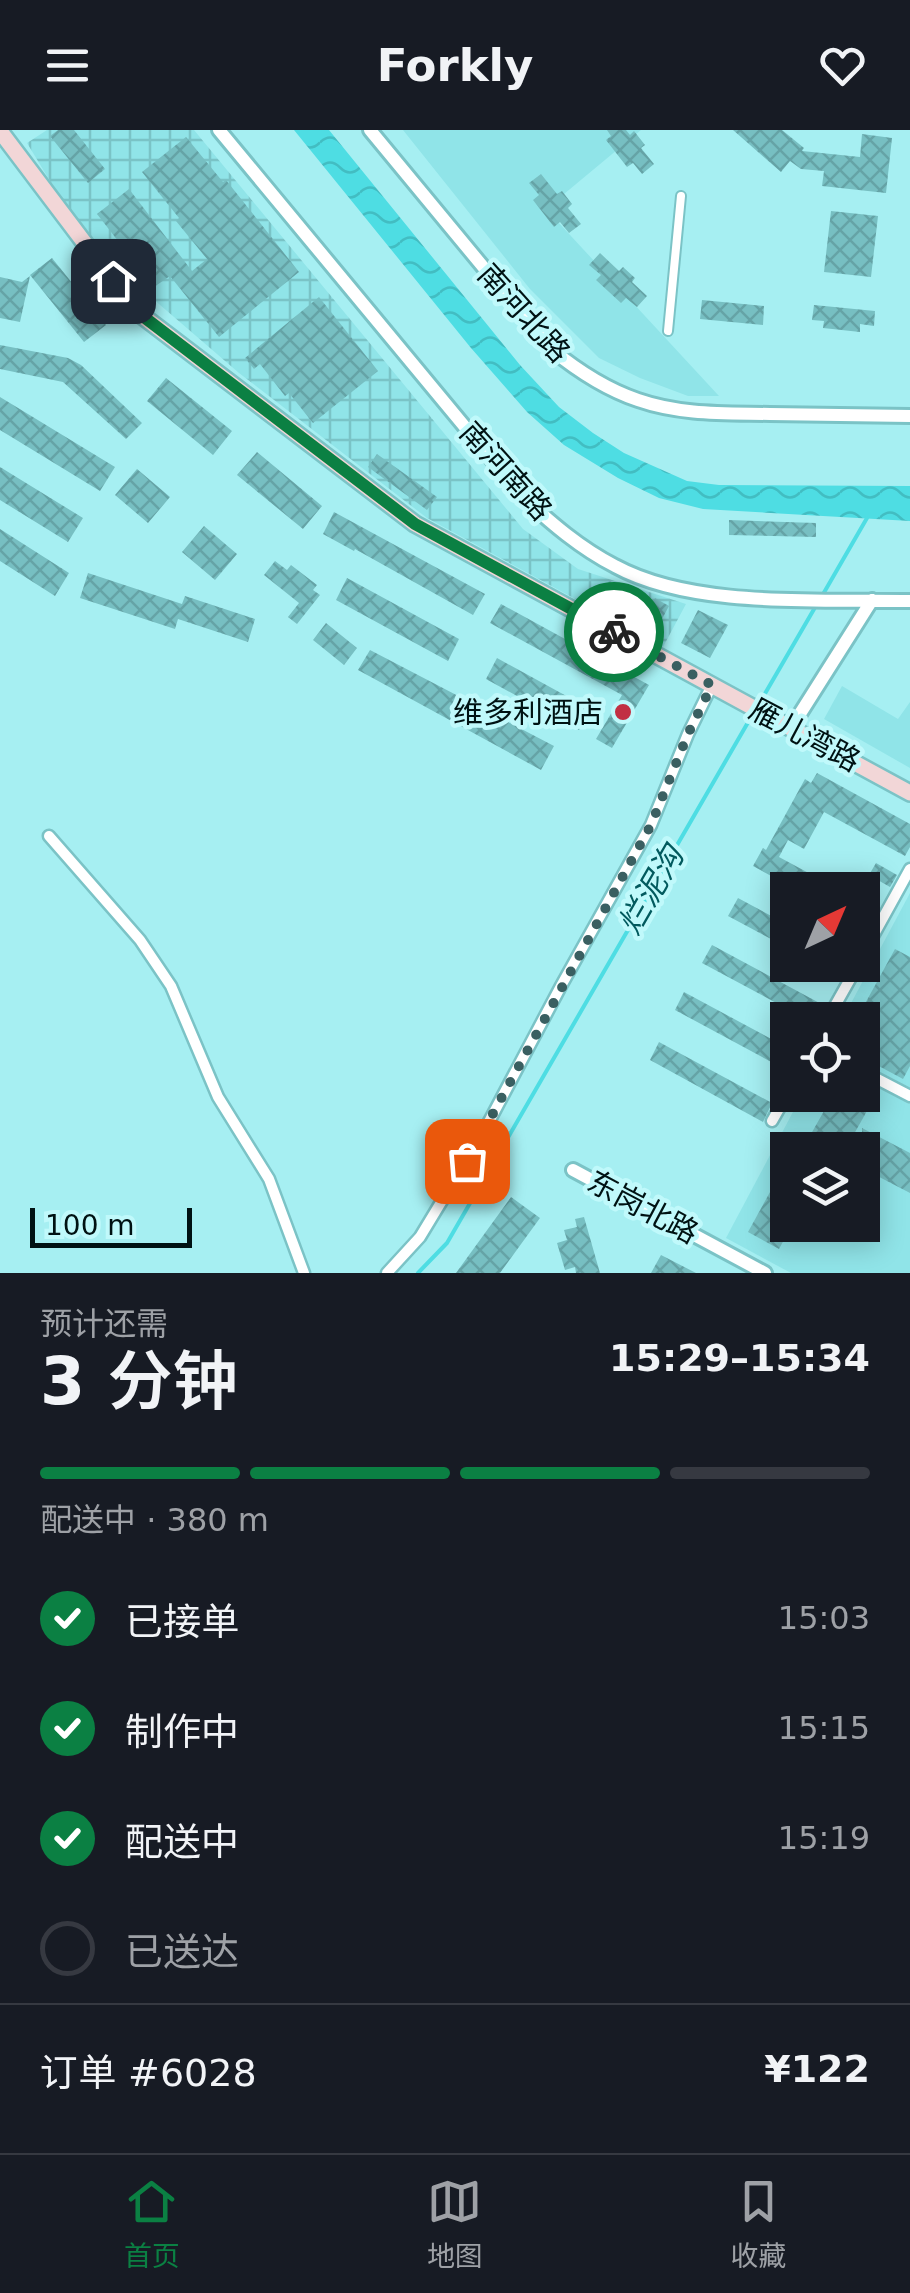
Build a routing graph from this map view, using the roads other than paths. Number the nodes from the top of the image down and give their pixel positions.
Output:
1 (219, 130) edge
2 (370, 130) edge
3 (0, 131) edge
4 (680, 196) dead end
5 (668, 331) dead end
6 (910, 416) edge
7 (868, 600) junction
8 (910, 601) edge
9 (712, 685) junction
10 (787, 726) junction
11 (910, 792) edge
12 (50, 836) dead end
13 (910, 869) edge
14 (880, 923) edge
15 (880, 1080) edge
16 (910, 1096) edge
17 (777, 1112) edge
18 (772, 1121) dead end
19 (573, 1170) dead end
20 (304, 1273) edge
21 (388, 1273) edge
22 (766, 1273) edge

1 - 7 street, 南河南路
2 - 6 street, 南河北路
3 - 9 main road, 雁儿湾路
4 - 5 street
7 - 8 street, 南河南路
7 - 10 street
9 - 10 main road, 雁儿湾路
9 - 21 street
10 - 11 main road, 雁儿湾路
12 - 20 street
13 - 14 street
15 - 16 street
17 - 18 street
19 - 22 street, 东岗北路

